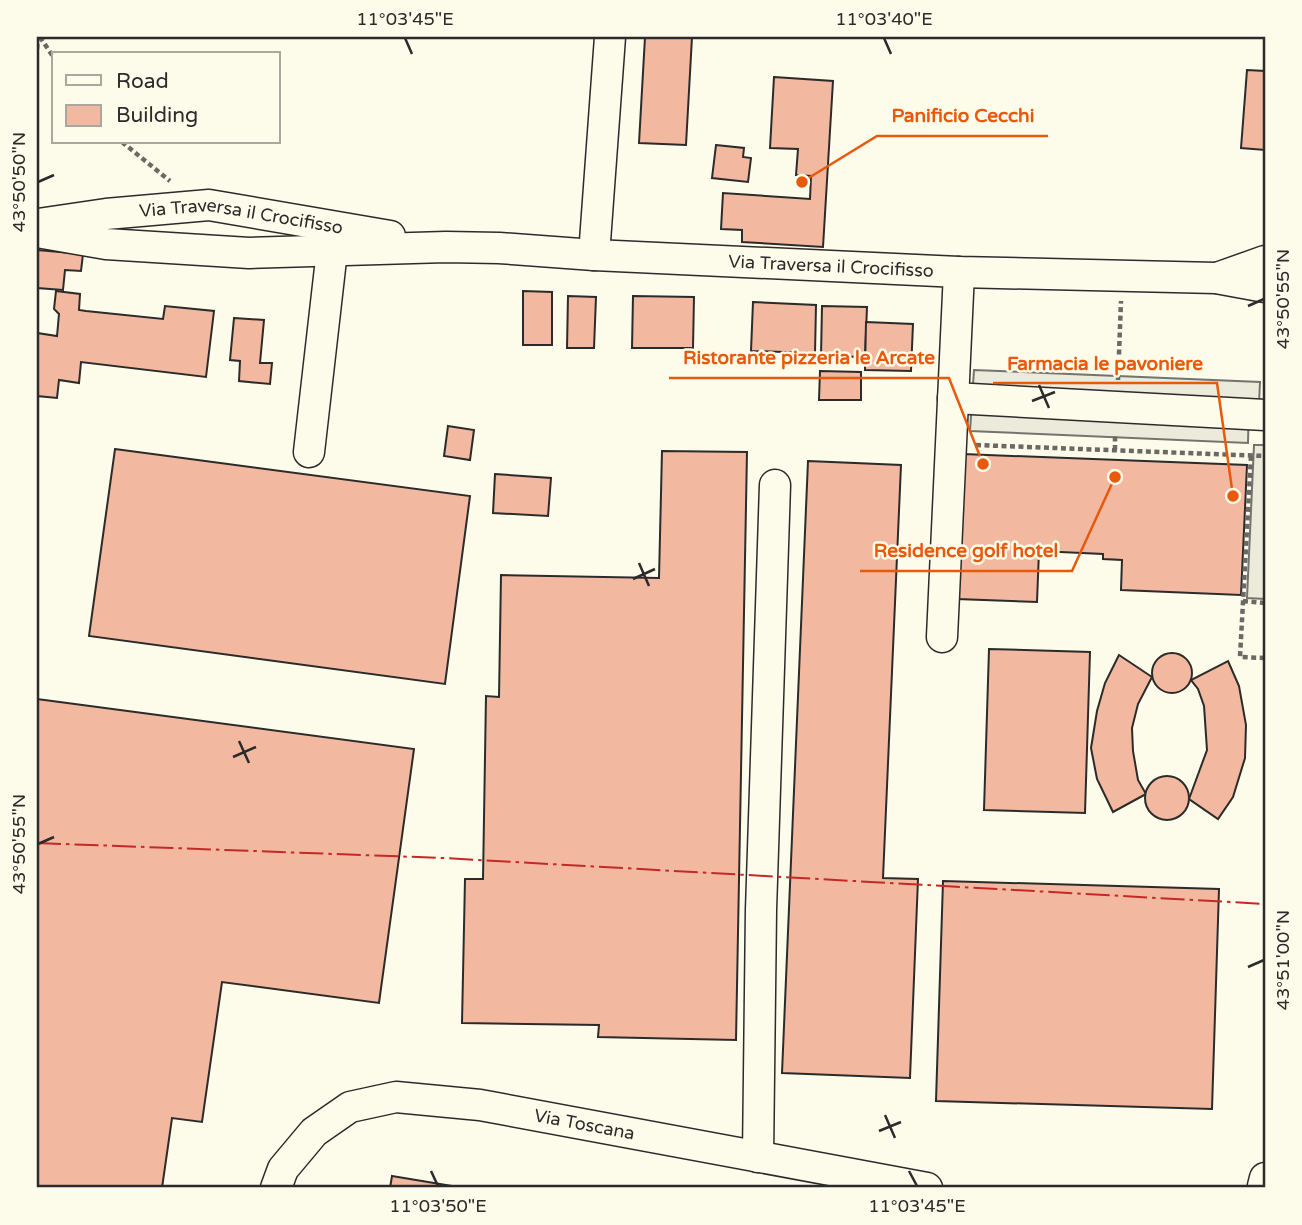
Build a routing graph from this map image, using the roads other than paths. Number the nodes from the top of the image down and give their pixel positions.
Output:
1 (610, 37) edge
2 (251, 212) junction
3 (106, 214) junction
4 (37, 224) edge
5 (37, 232) edge
6 (333, 239) junction
7 (106, 244) junction
8 (249, 253) junction
9 (594, 255) junction
10 (1265, 261) edge
11 (959, 272) junction
12 (1216, 278) junction
13 (1265, 287) edge
14 (953, 398) junction
15 (1265, 415) edge
16 (309, 452) dead end
17 (775, 485) dead end
18 (942, 637) dead end
19 (758, 1157) junction
20 (276, 1188) edge
21 (928, 1188) edge

1 - 9 street
2 - 3 street, Via Traversa il Crocifisso
2 - 6 street, Via Traversa il Crocifisso
2 - 8 street
3 - 4 street, Via Traversa il Crocifisso
3 - 7 street
5 - 7 street, Via Traversa il Crocifisso
6 - 8 street, Via Traversa il Crocifisso
6 - 9 street, Via Traversa il Crocifisso
6 - 16 street
7 - 8 street, Via Traversa il Crocifisso
9 - 11 street, Via Traversa il Crocifisso
10 - 12 street, Via Traversa il Crocifisso
11 - 12 street, Via Traversa il Crocifisso
11 - 14 street
12 - 13 street, Via Traversa il Crocifisso
14 - 15 street
14 - 18 street
17 - 19 street
19 - 20 street, Via Toscana
19 - 21 street, Via Toscana

